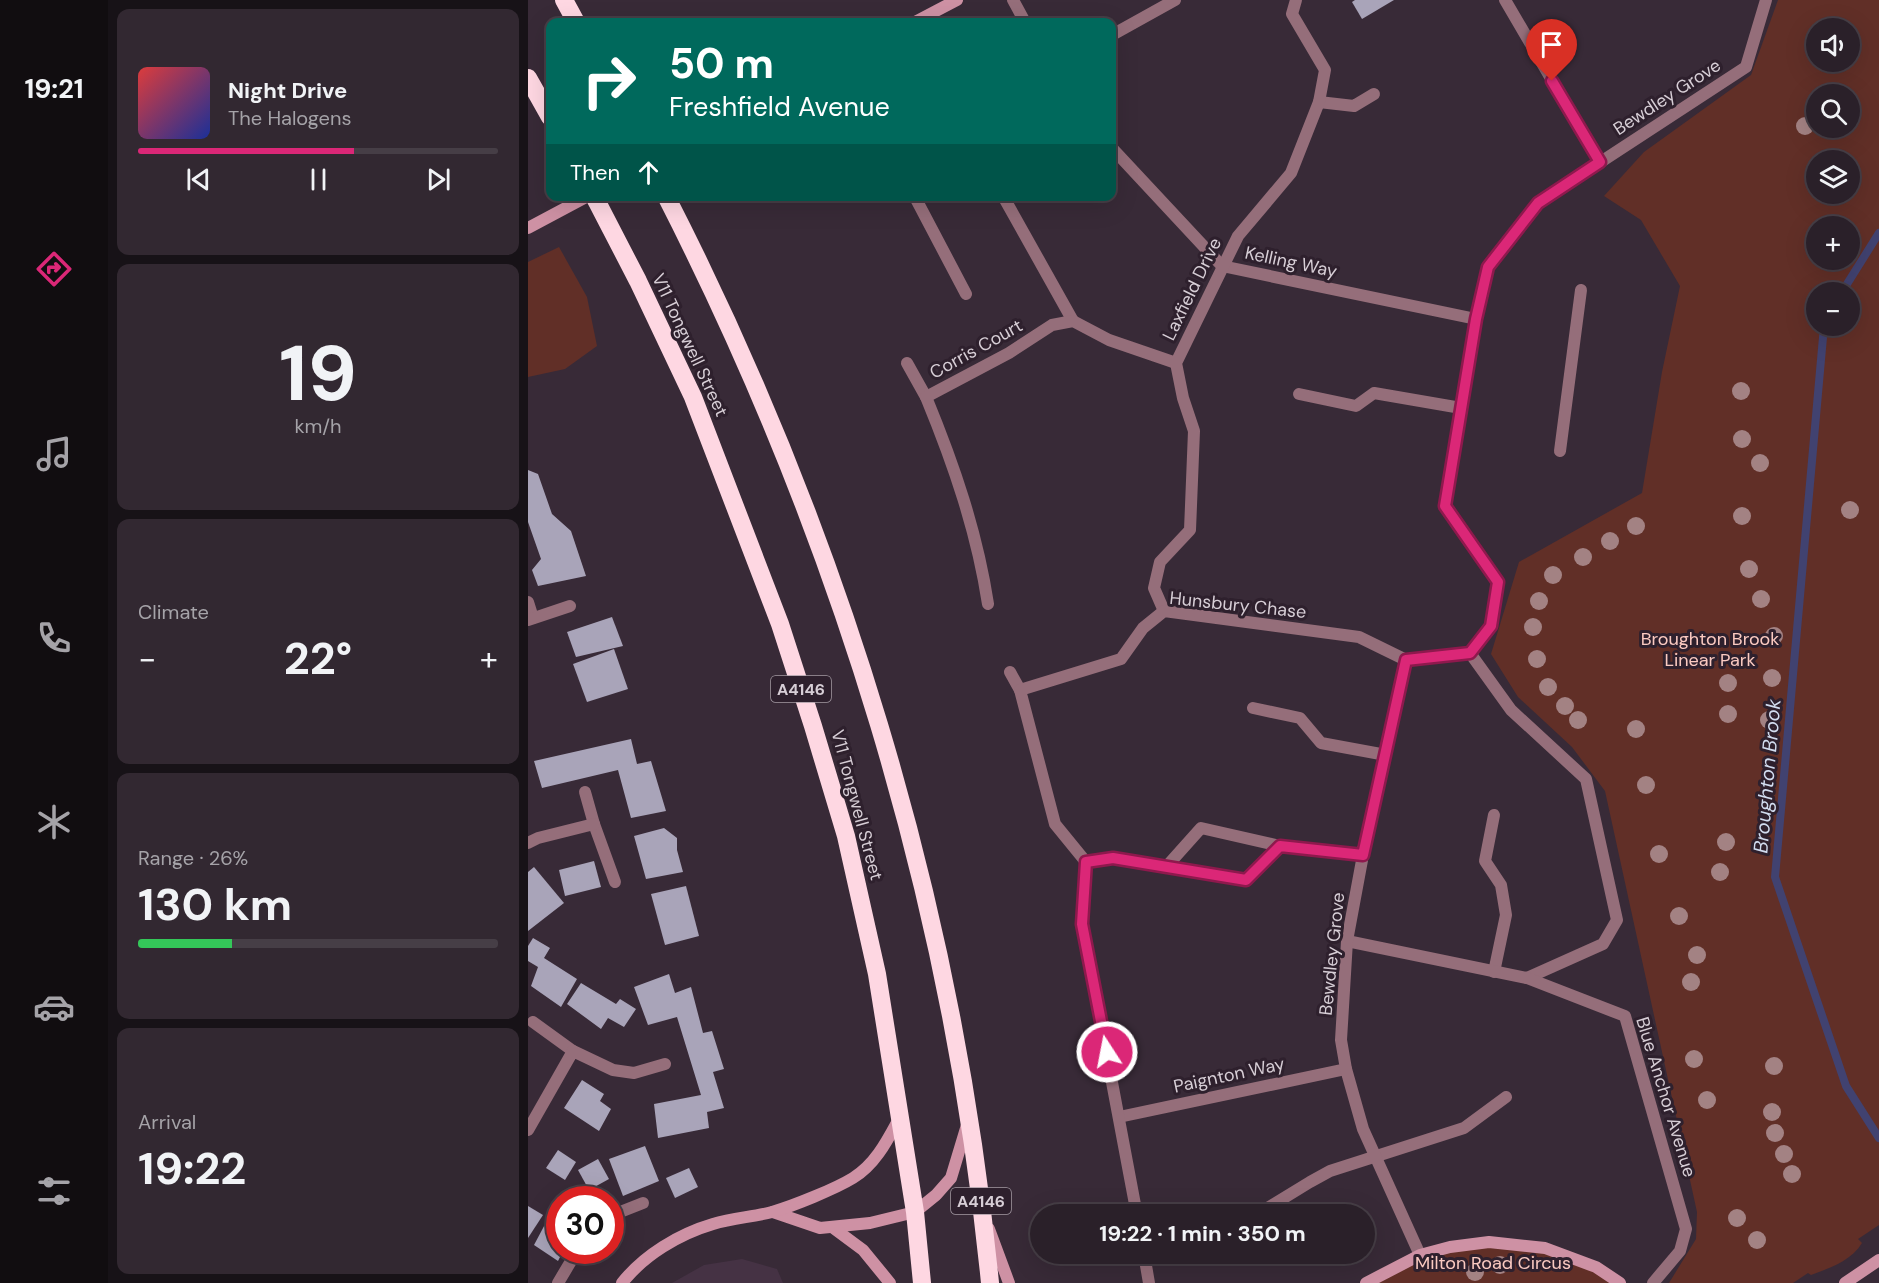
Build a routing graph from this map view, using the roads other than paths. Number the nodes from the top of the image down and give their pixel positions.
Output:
1 (564, 0) edge
2 (1013, 0) edge
3 (1174, 0) edge
4 (1296, 0) edge
5 (1505, 0) edge
6 (1766, 0) edge
7 (953, 1) edge
8 (574, 18) edge
9 (922, 18) edge
10 (1023, 18) edge
11 (1116, 33) edge
12 (528, 78) edge
13 (1374, 94) dead end
14 (1319, 102) junction
15 (546, 110) edge
16 (1116, 152) edge
17 (1600, 162) junction
18 (579, 201) edge
19 (597, 201) edge
20 (668, 201) edge
21 (917, 201) edge
22 (1006, 201) edge
23 (528, 228) edge
24 (1222, 266) junction
25 (1581, 290) dead end
26 (966, 294) dead end
27 (1476, 319) junction
28 (1073, 321) junction
29 (907, 363) dead end
30 (1176, 363) junction
31 (1299, 394) dead end
32 (926, 397) junction
33 (1461, 408) junction
34 (1560, 451) dead end
35 (528, 602) edge
36 (988, 604) dead end
37 (570, 606) dead end
38 (1164, 611) junction
39 (531, 619) edge
40 (1470, 653) junction
41 (1406, 660) junction
42 (1010, 672) dead end
43 (1020, 690) junction
44 (1253, 708) dead end
45 (1386, 755) junction
46 (585, 792) dead end
47 (1494, 815) dead end
48 (594, 824) junction
49 (528, 843) edge
50 (1280, 846) junction
51 (1363, 855) junction
52 (1086, 862) junction
53 (1167, 866) junction
54 (615, 882) dead end
55 (1347, 941) junction
56 (1494, 972) junction
57 (1527, 978) junction
58 (530, 1020) edge
59 (573, 1051) junction
60 (665, 1065) dead end
61 (1346, 1069) junction
62 (1506, 1097) dead end
63 (900, 1117) junction
64 (1119, 1117) junction
65 (969, 1118) junction
66 (528, 1130) edge
67 (1374, 1156) junction
68 (643, 1203) dead end
69 (1135, 1204) edge
70 (1274, 1204) edge
71 (624, 1210) edge
72 (773, 1212) junction
73 (915, 1212) junction
74 (983, 1214) junction
75 (832, 1227) junction
76 (1420, 1255) junction
77 (1879, 1260) edge
78 (569, 1264) edge
79 (1146, 1264) edge
80 (558, 1283) edge
81 (622, 1283) edge
82 (890, 1283) edge
83 (922, 1283) edge
84 (990, 1283) edge
85 (1009, 1283) edge
86 (1149, 1283) edge
87 (1366, 1283) edge
88 (1620, 1283) edge
89 (1653, 1283) edge
90 (1845, 1283) edge

1 - 8 highway
2 - 10 street
3 - 11 street
4 - 14 street, Laxfield Drive
5 - 17 street
6 - 17 street, Bewdley Grove
7 - 9 street
12 - 15 highway
13 - 14 street
14 - 24 street, Laxfield Drive
16 - 24 street, Kelling Way
17 - 27 street, Bewdley Grove
18 - 23 street
19 - 63 highway, V11 Tongwell Street / A4146
20 - 65 highway, A4146
21 - 26 street
22 - 28 street
24 - 27 street, Kelling Way
24 - 30 street, Laxfield Drive
25 - 34 street
27 - 33 street, Bewdley Grove
28 - 30 street
28 - 32 street, Corris Court
29 - 32 street
30 - 38 street, Laxfield Drive
31 - 33 street
32 - 36 street, Corris Court
33 - 40 street, Bewdley Grove
35 - 39 street
37 - 39 street
38 - 41 street, Hunsbury Chase
38 - 43 street, Hunsbury Chase
40 - 41 street
40 - 57 street
41 - 45 street, Bewdley Grove
42 - 43 street
43 - 52 street
44 - 45 street
45 - 51 street, Bewdley Grove
46 - 48 street
47 - 56 street
48 - 49 street
48 - 54 street
50 - 51 street
50 - 53 street
50 - 53 street
51 - 55 street, Bewdley Grove
52 - 53 street
52 - 64 street
55 - 56 street, Blue Anchor Avenue
55 - 61 street, Bewdley Grove
56 - 57 street, Blue Anchor Avenue
57 - 89 street, Blue Anchor Avenue
58 - 59 street
59 - 60 street
59 - 66 street
61 - 64 street, Paignton Way
61 - 67 street, Bewdley Grove
62 - 67 street
63 - 72 street
63 - 73 highway, V11 Tongwell Street / A4146
64 - 69 street
65 - 73 street
65 - 74 highway, A4146
67 - 70 street
67 - 76 street, Bewdley Grove
68 - 71 street
72 - 75 street
72 - 81 street
73 - 75 street
73 - 83 highway, V11 Tongwell Street / A4146
74 - 84 highway, A4146
74 - 85 street
75 - 82 street
76 - 87 street
76 - 88 street
77 - 90 street
78 - 80 street
79 - 86 street

